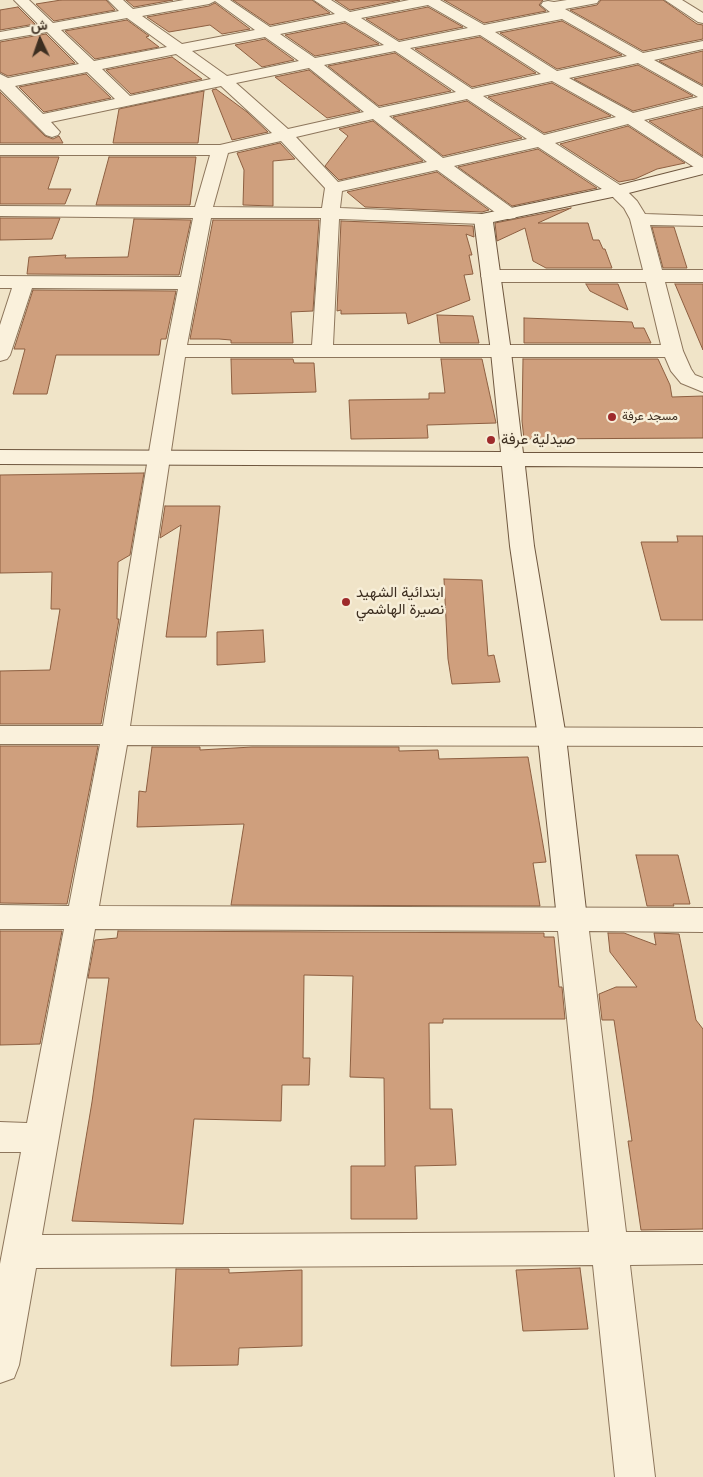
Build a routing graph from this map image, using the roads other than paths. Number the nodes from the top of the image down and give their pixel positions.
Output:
1 (20, 0) edge
2 (115, 0) edge
3 (209, 0) edge
4 (221, 0) edge
5 (321, 0) edge
6 (430, 0) edge
7 (592, 0) edge
8 (672, 0) edge
9 (551, 7) edge
10 (130, 14) junction
11 (349, 16) junction
12 (703, 19) edge
13 (50, 27) junction
14 (482, 30) junction
15 (269, 32) junction
16 (0, 36) edge
17 (703, 45) edge
18 (398, 47) junction
19 (180, 49) junction
20 (642, 58) junction
21 (312, 63) junction
22 (91, 66) junction
23 (556, 77) junction
24 (1, 82) edge
25 (225, 82) junction
26 (470, 94) junction
27 (703, 94) edge
28 (128, 101) junction
29 (703, 101) edge
30 (375, 114) junction
31 (40, 119) junction
32 (631, 119) junction
33 (283, 134) junction
34 (541, 141) junction
35 (0, 150) edge
36 (71, 150) junction
37 (220, 150) junction
38 (440, 164) junction
39 (703, 165) edge
40 (703, 169) edge
41 (334, 188) junction
42 (617, 191) junction
43 (0, 211) edge
44 (203, 211) junction
45 (330, 213) junction
46 (509, 214) junction
47 (482, 219) junction
48 (639, 219) junction
49 (703, 221) edge
50 (491, 276) junction
51 (654, 276) junction
52 (703, 276) edge
53 (0, 282) edge
54 (24, 282) junction
55 (189, 283) junction
56 (176, 351) junction
57 (673, 351) junction
58 (322, 352) junction
59 (501, 352) junction
60 (0, 355) edge
61 (703, 386) edge
62 (0, 457) edge
63 (158, 458) junction
64 (513, 458) junction
65 (703, 460) edge
66 (0, 735) edge
67 (115, 736) junction
68 (552, 737) junction
69 (703, 737) edge
70 (0, 917) edge
71 (81, 918) junction
72 (572, 919) junction
73 (703, 920) edge
74 (0, 1137) edge
75 (42, 1138) junction
76 (609, 1248) junction
77 (703, 1248) edge
78 (21, 1252) junction
79 (0, 1364) edge
80 (635, 1477) edge

1 - 13 street
2 - 10 street
3 - 10 street
4 - 15 street
5 - 11 street
6 - 11 street
6 - 14 street
7 - 9 street
8 - 12 street
9 - 14 street
9 - 20 street
10 - 13 street
10 - 19 street
11 - 15 street
11 - 18 street
13 - 16 street
13 - 22 street
14 - 18 street
14 - 23 street
15 - 19 street
15 - 21 street
17 - 20 street
18 - 21 street
18 - 26 street
19 - 22 street
19 - 25 street
20 - 23 street
20 - 27 street
21 - 25 street
21 - 30 street
22 - 24 street
22 - 28 street
23 - 26 street
23 - 32 street
24 - 31 street
25 - 28 street
25 - 33 street
26 - 30 street
26 - 34 street
28 - 31 street
29 - 32 street
30 - 33 street
30 - 38 street
31 - 36 street
32 - 34 street
32 - 39 street
33 - 37 street
33 - 41 street
34 - 38 street
34 - 42 street
35 - 36 street
36 - 37 street
37 - 44 street
38 - 41 street
38 - 46 street
40 - 42 street
41 - 45 street
42 - 46 street
42 - 48 street
43 - 44 street
44 - 45 street
44 - 55 street
45 - 47 street
45 - 58 street
46 - 47 street
47 - 50 street
48 - 49 street
48 - 51 street
50 - 51 street
50 - 59 street
51 - 52 street
51 - 57 street
53 - 54 street
54 - 55 street
54 - 60 street
55 - 56 street
56 - 58 street
56 - 63 street
57 - 59 street
57 - 61 street
58 - 59 street
59 - 64 street
62 - 63 street
63 - 64 street
63 - 67 street
64 - 65 street
64 - 68 street
66 - 67 street
67 - 68 street
67 - 71 street
68 - 69 street
68 - 72 street
70 - 71 street
71 - 72 street
71 - 75 street
72 - 73 street
72 - 76 street
74 - 75 street
75 - 78 street
76 - 77 street
76 - 78 street
76 - 80 street
78 - 79 street

